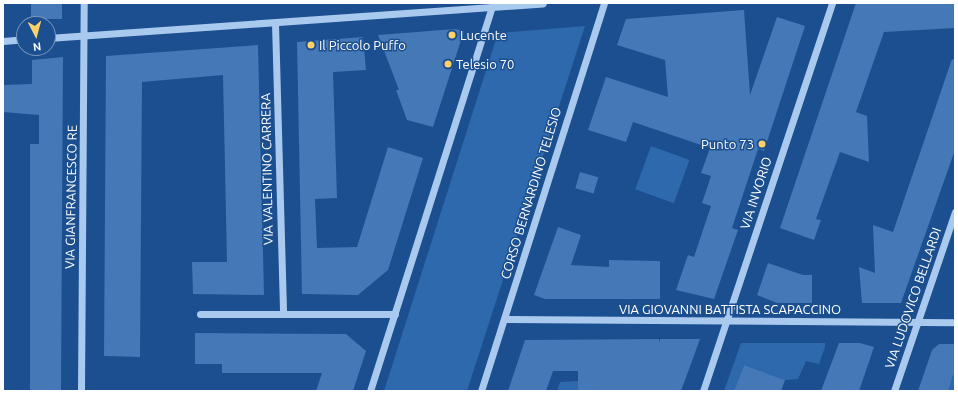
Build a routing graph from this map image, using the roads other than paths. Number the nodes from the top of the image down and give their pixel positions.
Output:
1 (84, 3) edge
2 (543, 3) edge
3 (604, 3) edge
4 (832, 3) edge
5 (492, 5) edge
6 (276, 23) junction
7 (84, 35) junction
8 (56, 37) edge
9 (16, 40) edge
10 (3, 41) edge
11 (955, 212) edge
12 (200, 314) dead end
13 (283, 314) junction
14 (395, 314) junction
15 (505, 319) junction
16 (727, 321) junction
17 (917, 321) junction
18 (955, 322) edge
19 (81, 391) edge
20 (370, 391) edge
21 (482, 391) edge
22 (703, 391) edge
23 (894, 391) edge

1 - 7 street, VIA GIANFRANCESCO RE
2 - 5 street
3 - 15 street, CORSO BERNARDINO TELESIO
4 - 16 street, VIA INVORIO
5 - 6 street
5 - 14 street
6 - 7 street
6 - 13 street, VIA VALENTINO CARRERA
7 - 8 street
7 - 19 street, VIA GIANFRANCESCO RE
9 - 10 street
11 - 17 street, VIA LUDOVICO BELLARDI
12 - 13 street
13 - 14 street
14 - 20 street
15 - 16 street, VIA GIOVANNI BATTISTA SCAPACCINO
15 - 21 street, CORSO BERNARDINO TELESIO
16 - 17 street, VIA GIOVANNI BATTISTA SCAPACCINO
16 - 22 street, VIA INVORIO
17 - 18 street, VIA GIOVANNI BATTISTA SCAPACCINO
17 - 23 street, VIA LUDOVICO BELLARDI

